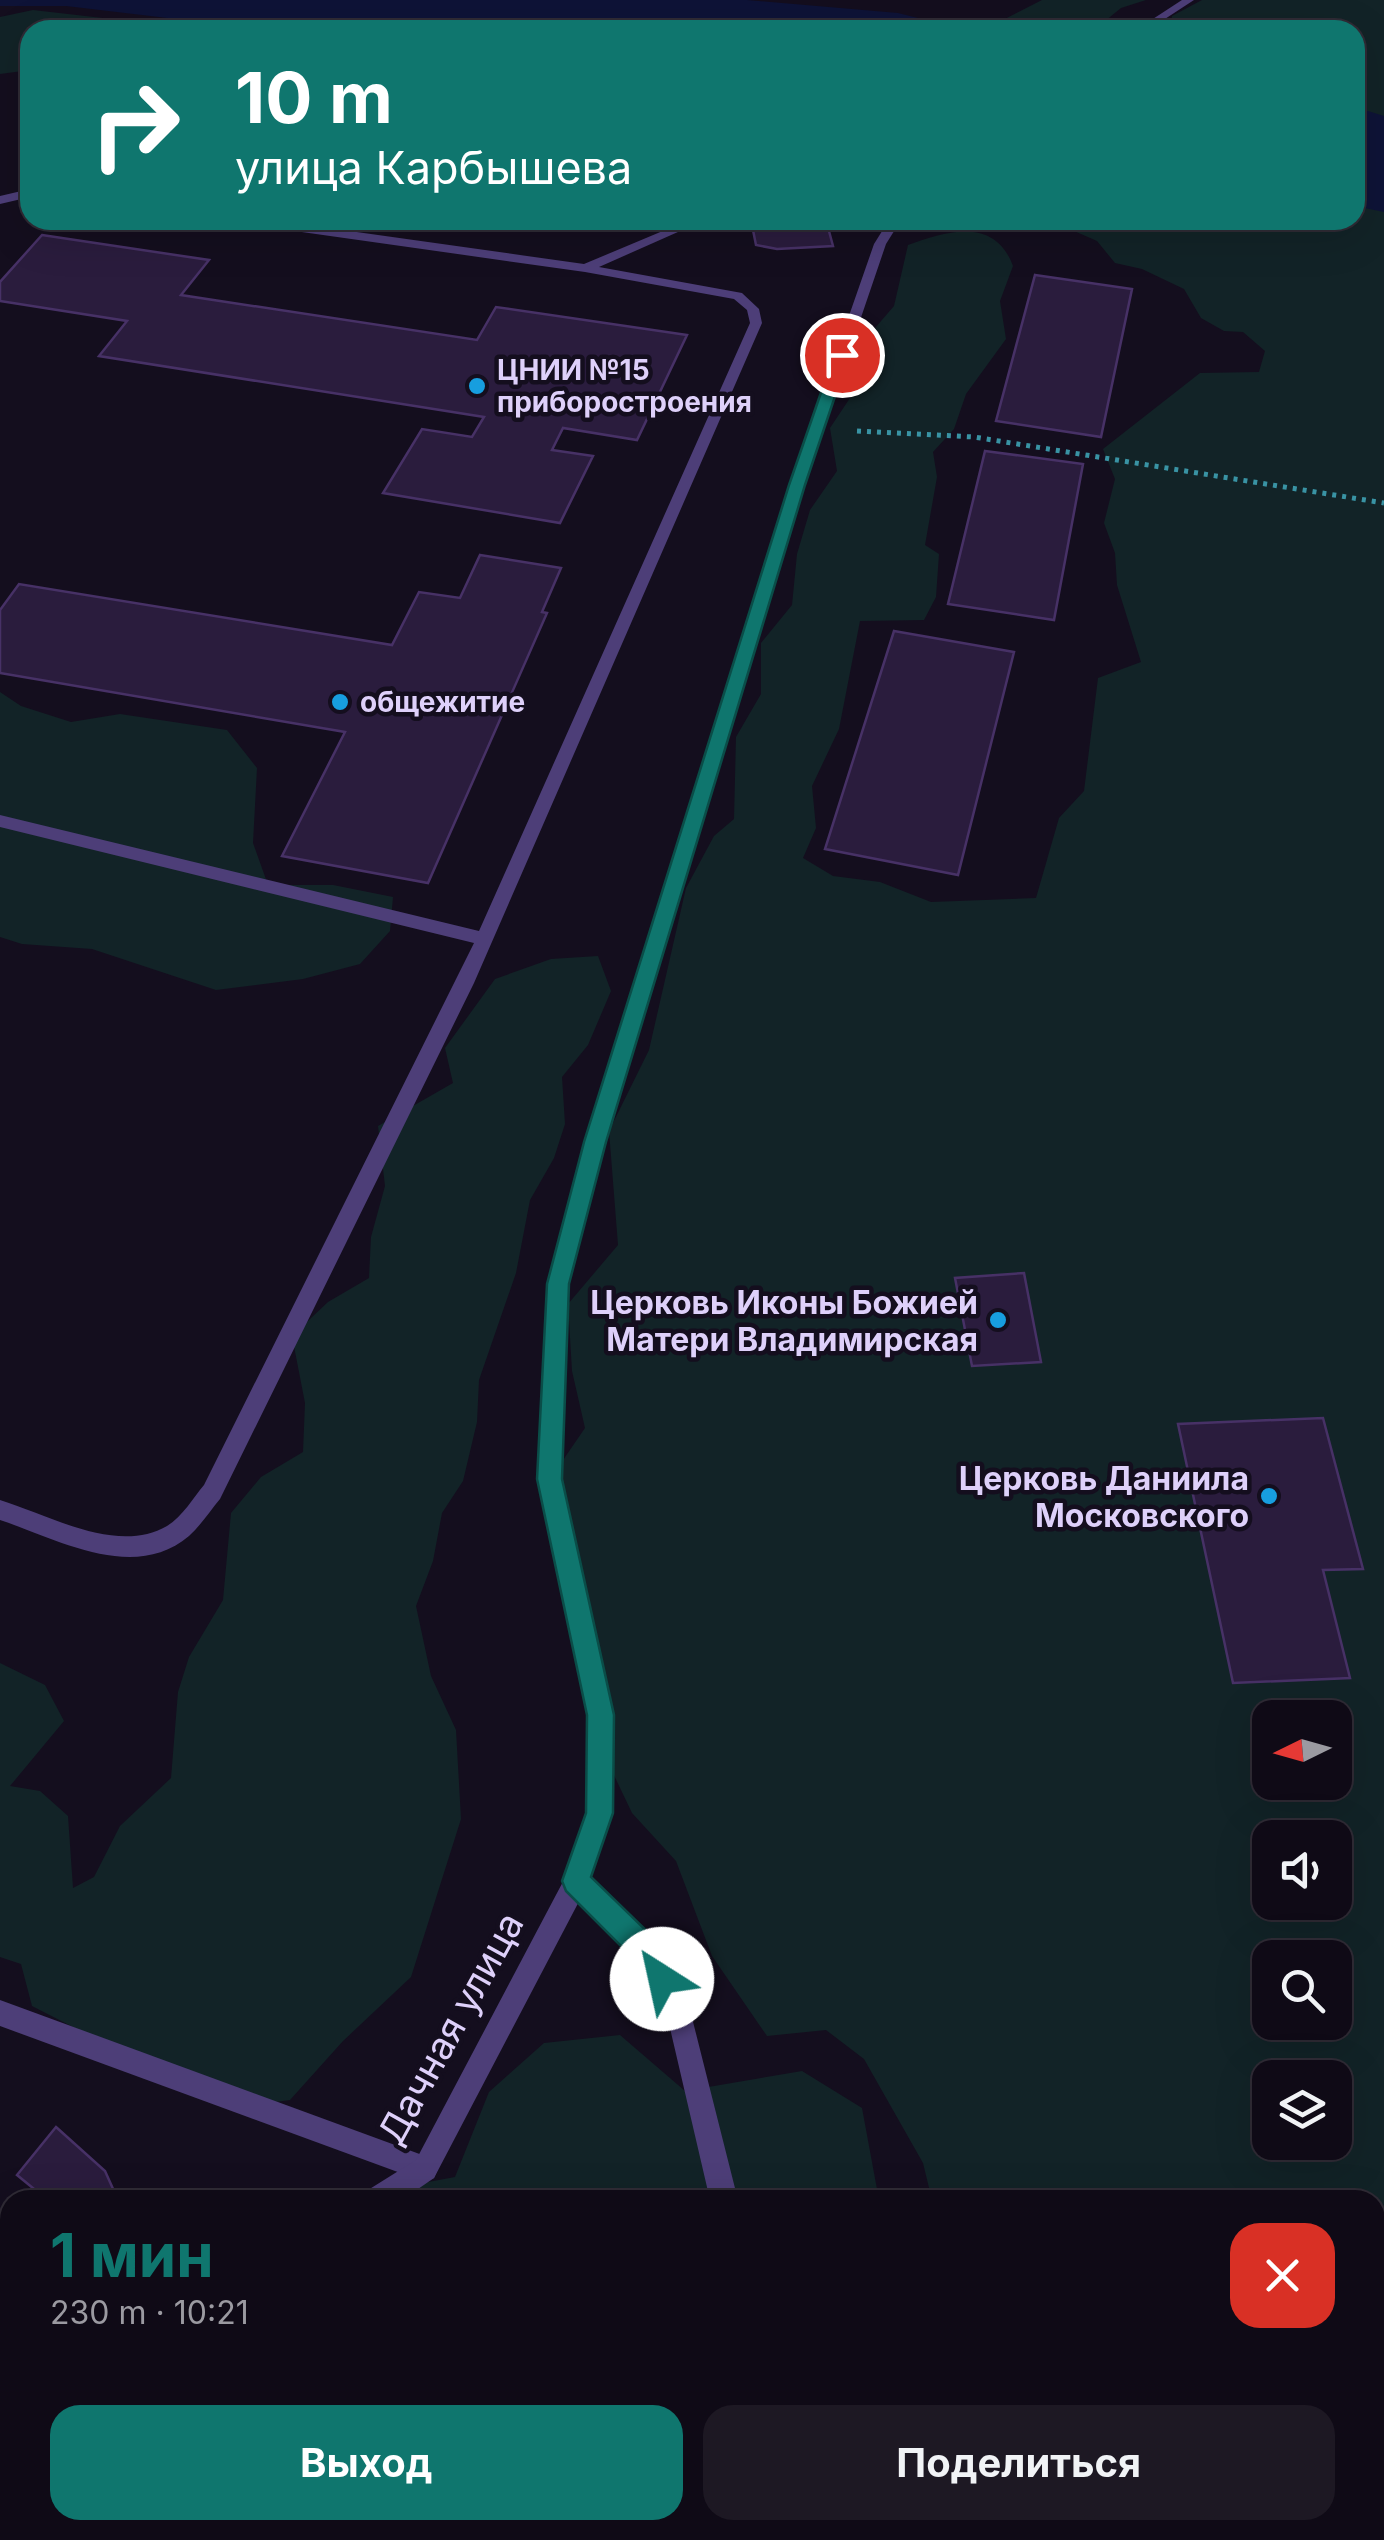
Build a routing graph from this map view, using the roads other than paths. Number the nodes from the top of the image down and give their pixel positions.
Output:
1 (1189, 0) edge
2 (1157, 20) edge
3 (316, 230) edge
4 (675, 230) edge
5 (889, 230) edge
6 (584, 268) junction
7 (0, 821) edge
8 (485, 939) junction
9 (0, 1510) edge
10 (576, 1881) junction
11 (0, 2013) edge
12 (425, 2169) junction
13 (393, 2190) edge
14 (722, 2190) edge

1 - 2 street
3 - 6 street
4 - 6 street
5 - 10 street, Дачная улица
6 - 8 street
7 - 8 street
8 - 9 street
10 - 12 street, Дачная улица
10 - 14 street
11 - 12 street
12 - 13 street, Дачная улица

